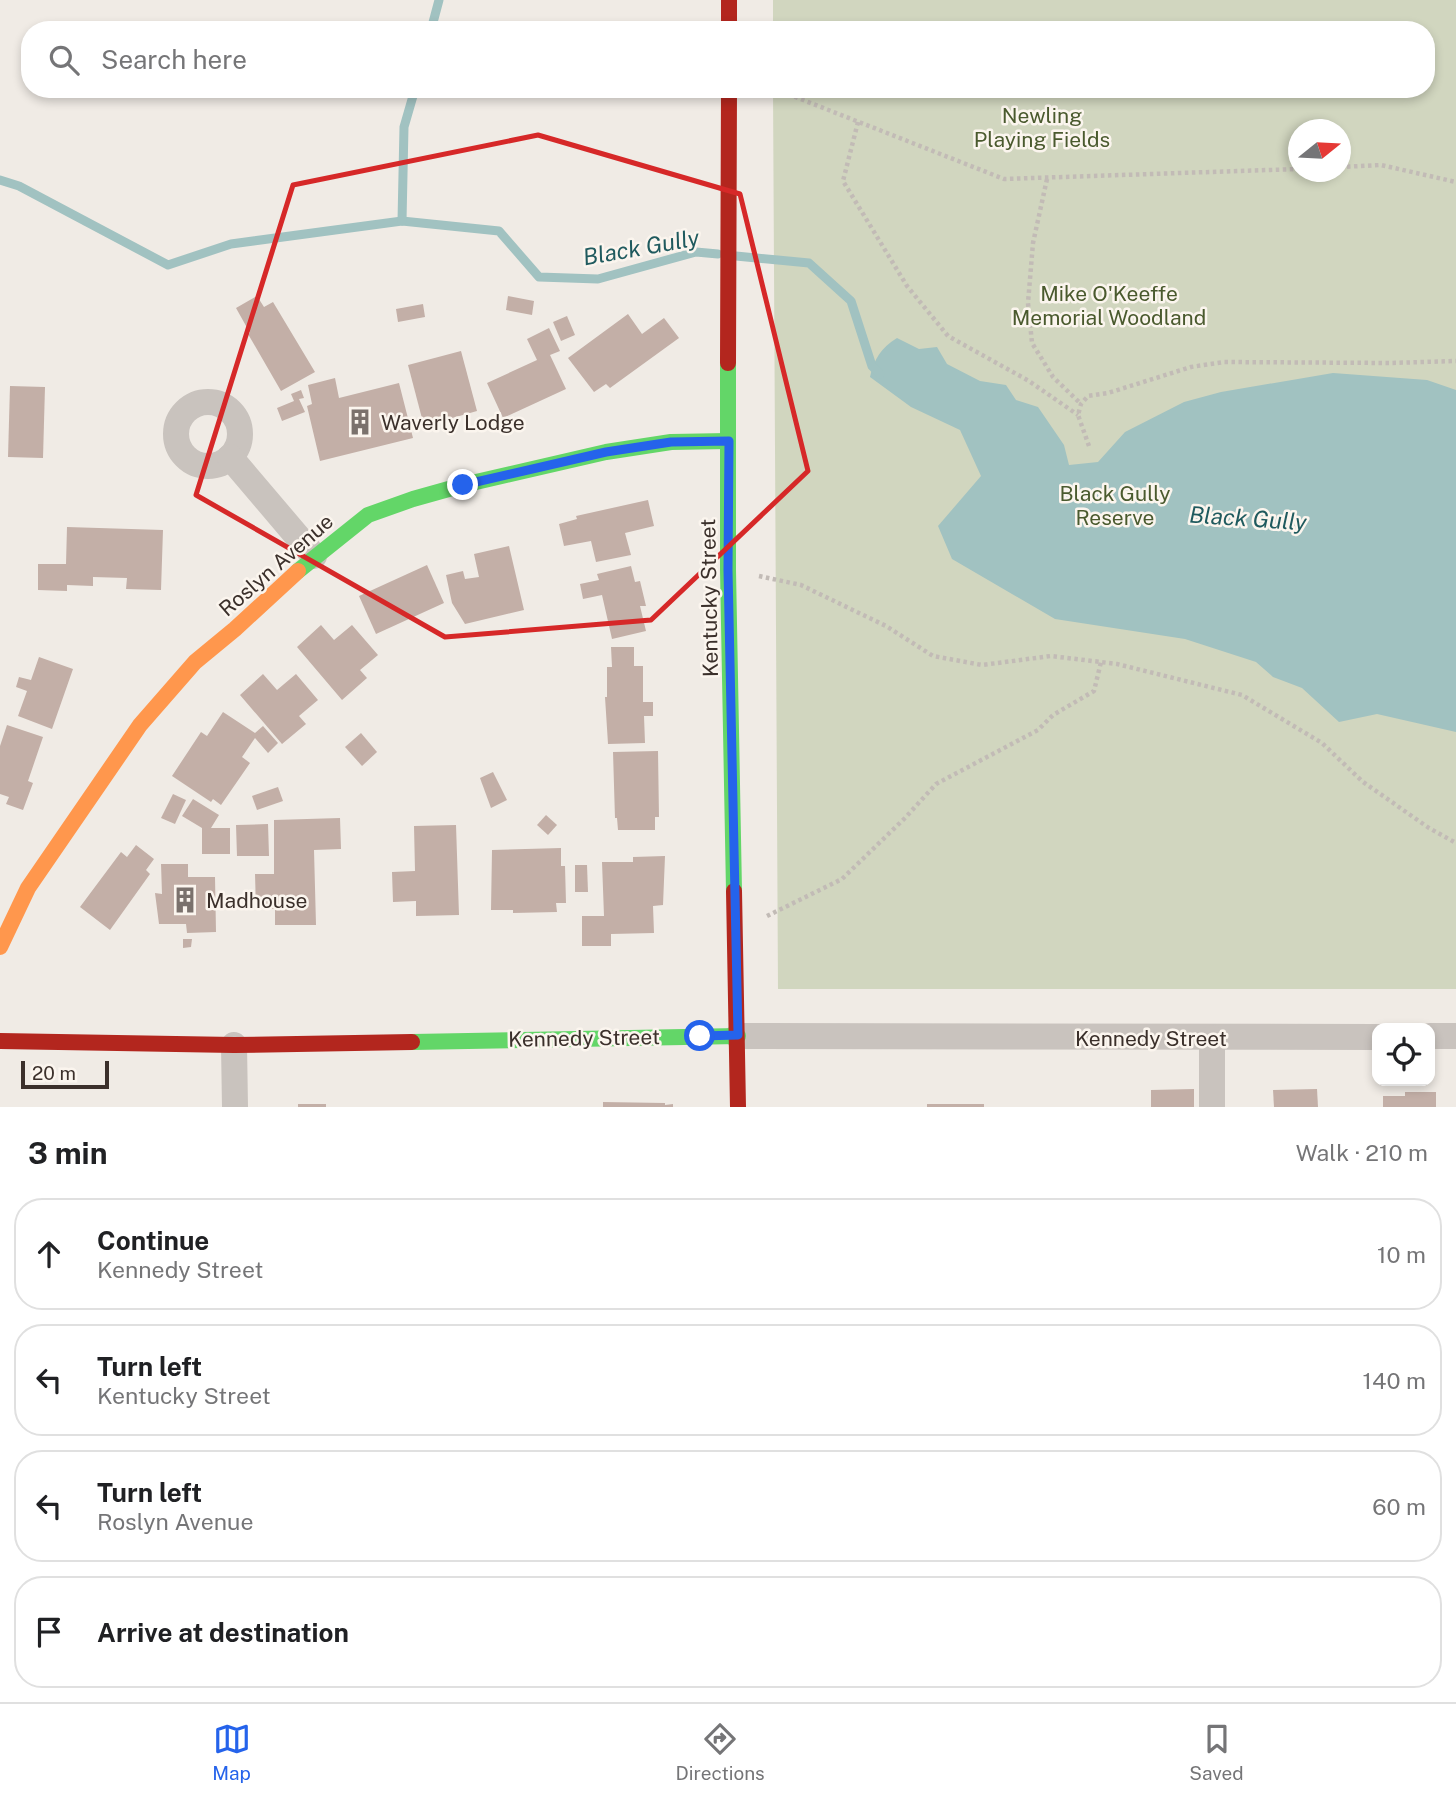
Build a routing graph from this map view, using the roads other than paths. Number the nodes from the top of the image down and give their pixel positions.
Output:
1 (729, 0) edge
2 (729, 21) edge
3 (729, 98) edge
4 (729, 441) junction
5 (230, 457) dead end
6 (314, 556) junction
7 (0, 947) edge
8 (738, 1035) junction
9 (1456, 1036) edge
10 (1372, 1037) edge
11 (1435, 1037) edge
12 (1212, 1038) junction
13 (0, 1041) edge
14 (234, 1045) junction
15 (235, 1107) edge
16 (738, 1107) edge
17 (1212, 1107) edge

1 - 2 street
3 - 4 street, Kentucky Street
4 - 6 street, Roslyn Avenue
4 - 8 street, Kentucky Street
5 - 6 street
6 - 7 street, Roslyn Avenue
8 - 12 street, Kennedy Street
8 - 14 street, Kennedy Street
8 - 16 street, Kentucky Street
9 - 11 street
10 - 12 street, Kennedy Street
12 - 17 street
13 - 14 street, Kennedy Street
14 - 15 street

